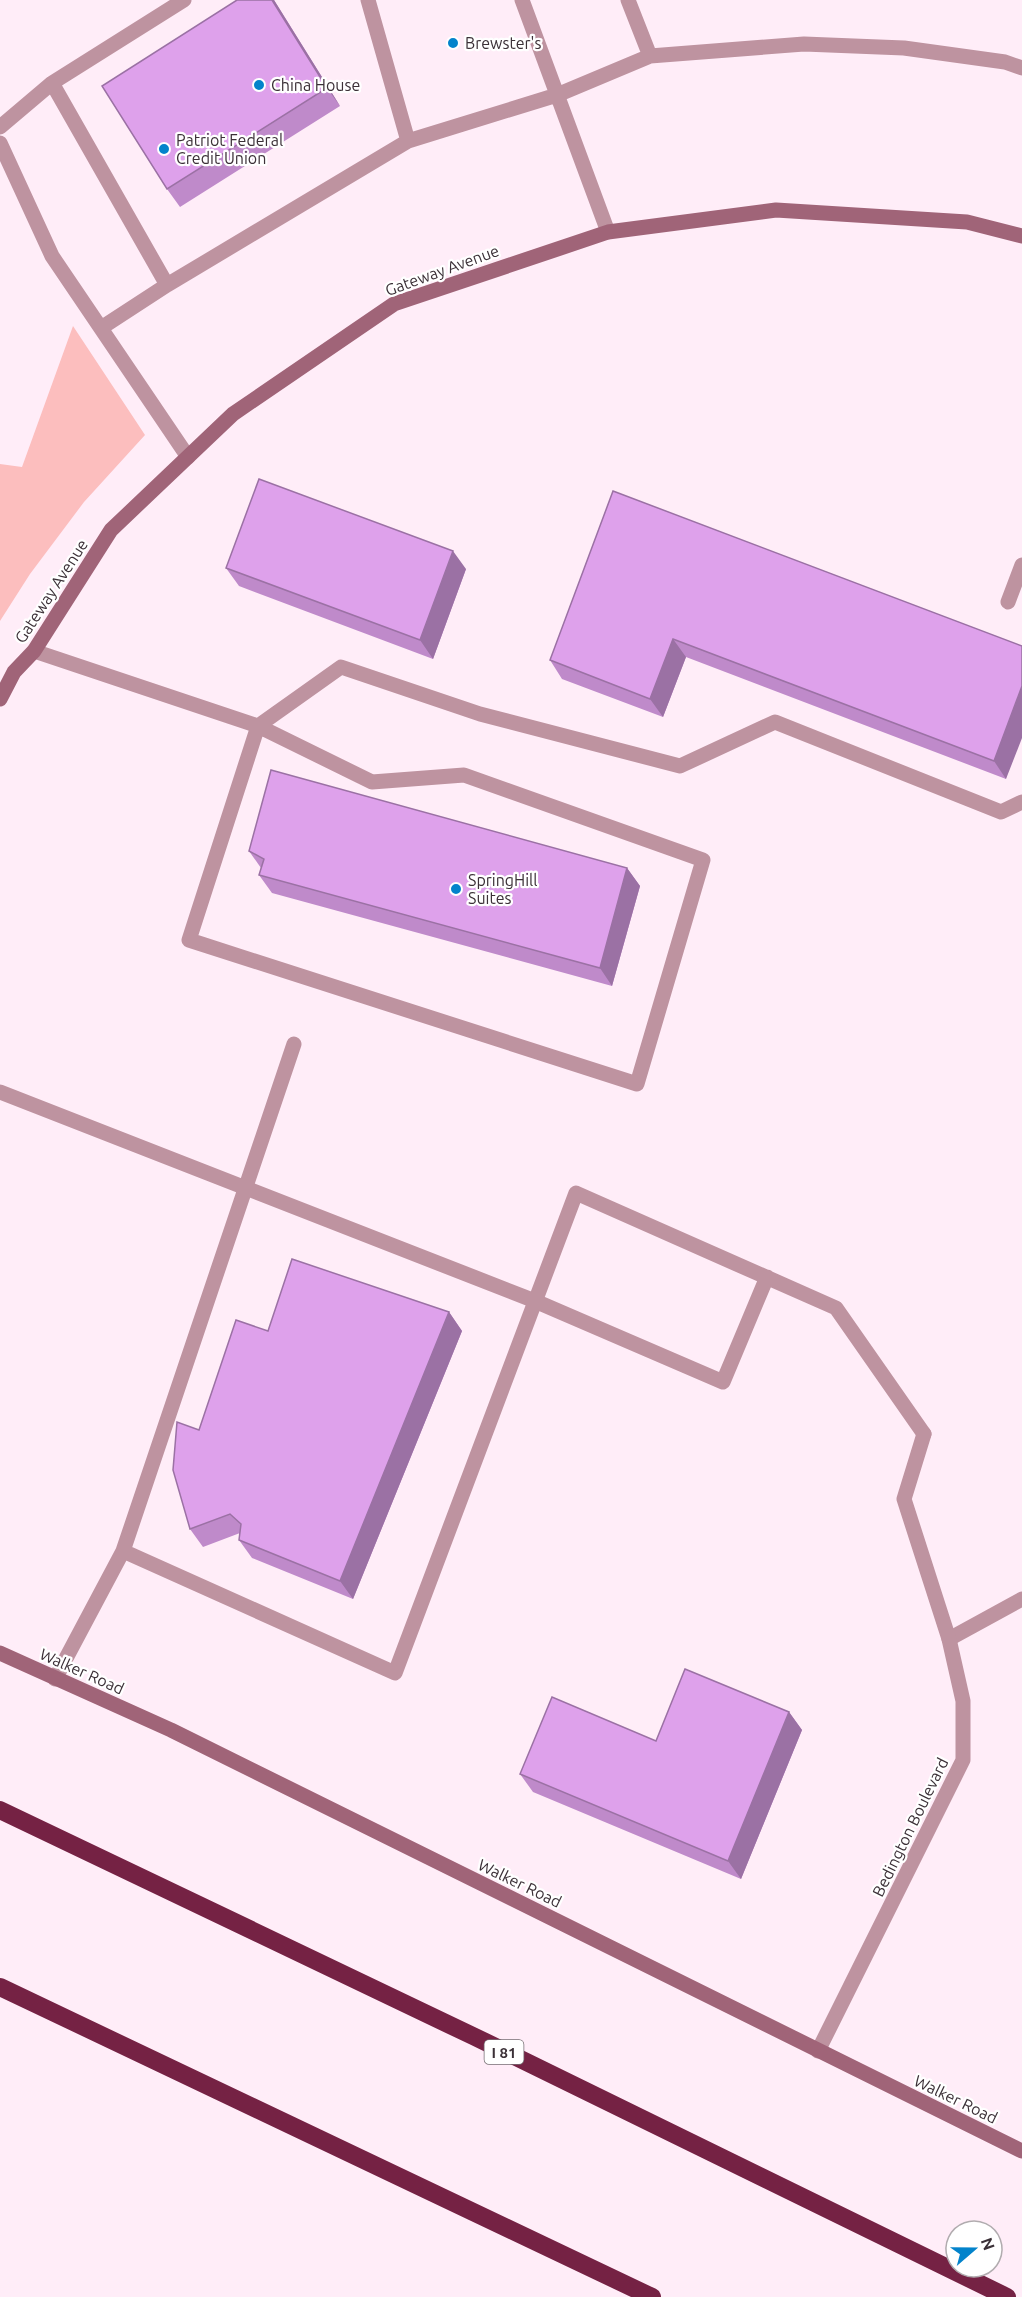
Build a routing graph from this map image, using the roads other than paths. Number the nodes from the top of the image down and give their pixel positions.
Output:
1 (184, 0) edge
2 (368, 0) edge
3 (522, 0) edge
4 (628, 0) edge
5 (650, 56) junction
6 (1022, 68) edge
7 (52, 83) junction
8 (557, 95) junction
9 (0, 127) edge
10 (408, 141) junction
11 (0, 143) edge
12 (608, 232) junction
13 (1022, 236) edge
14 (167, 285) junction
15 (101, 328) junction
16 (188, 457) junction
17 (1022, 565) edge
18 (1008, 602) dead end
19 (34, 651) junction
20 (0, 699) edge
21 (258, 726) junction
22 (1022, 802) edge
23 (294, 1044) dead end
24 (0, 1092) edge
25 (246, 1188) junction
26 (767, 1277) junction
27 (535, 1301) junction
28 (123, 1551) junction
29 (1022, 1599) edge
30 (949, 1639) junction
31 (0, 1653) edge
32 (55, 1679) junction
33 (0, 1810) edge
34 (0, 1987) edge
35 (818, 2051) junction
36 (1022, 2151) edge
37 (652, 2297) edge
38 (1007, 2297) edge

1 - 7 street
2 - 10 street
3 - 8 street
4 - 5 street
5 - 6 street
5 - 8 street
7 - 9 street
7 - 14 street
8 - 10 street
8 - 12 street
10 - 14 street
11 - 15 street
12 - 13 street, Gateway Avenue
12 - 16 street, Gateway Avenue
14 - 15 street
15 - 16 street
16 - 19 street, Gateway Avenue
17 - 18 street
19 - 20 street, Gateway Avenue
19 - 21 street
21 - 21 street
21 - 22 street
23 - 25 street
24 - 25 street
25 - 27 street
25 - 28 street
26 - 27 street
26 - 27 street
26 - 30 street, Bedington Boulevard
27 - 28 street
28 - 32 street
29 - 30 street
30 - 35 street, Bedington Boulevard
31 - 32 street, Walker Road
32 - 35 street, Walker Road
33 - 38 highway, I 81
34 - 37 highway
35 - 36 street, Walker Road

